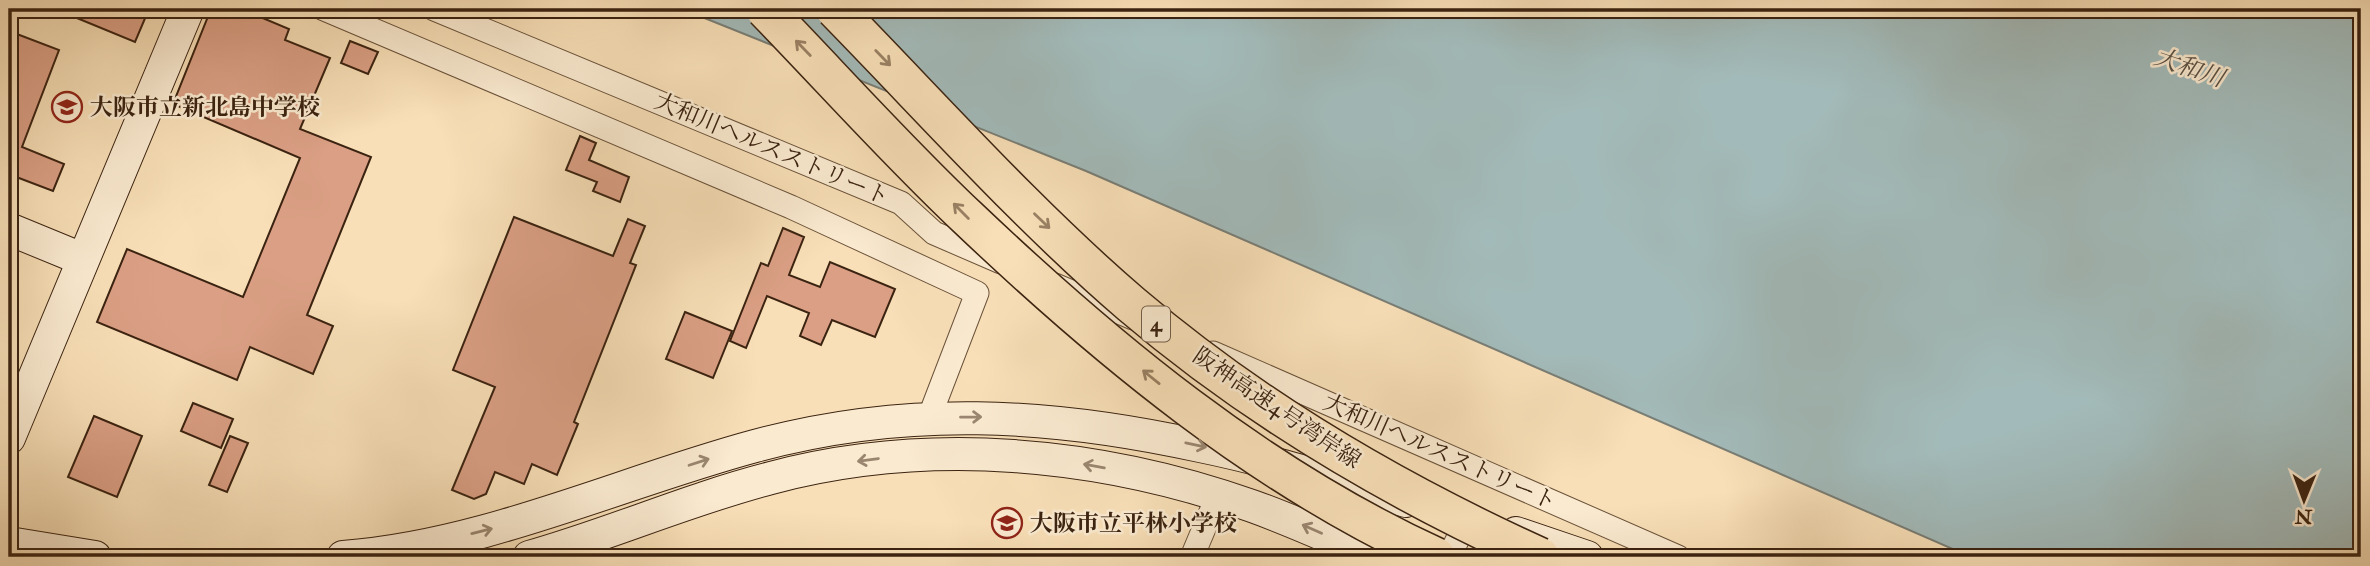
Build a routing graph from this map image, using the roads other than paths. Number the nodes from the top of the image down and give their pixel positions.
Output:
1 (188, 9) edge
2 (324, 9) edge
3 (434, 9) edge
4 (765, 9) edge
5 (835, 9) edge
6 (9, 229) edge
7 (82, 259) junction
8 (929, 418) junction
9 (9, 438) edge
10 (1218, 495) junction
11 (1468, 518) junction
12 (9, 543) edge
13 (607, 545) edge
14 (95, 557) edge
15 (343, 557) edge
16 (529, 557) edge
17 (1192, 557) edge
18 (1374, 557) edge
19 (1436, 557) edge
20 (1449, 557) edge
21 (1540, 557) edge
22 (1587, 557) edge
23 (1678, 557) edge

1 - 7 street
2 - 8 street
3 - 23 street, 大和川ヘルスストリート
19 -> 4 highway, 阪神高速4号湾岸線 / 4, bridge
5 -> 21 highway, 阪神高速4号湾岸線 / 4, bridge
6 - 7 street
7 - 9 street
8 -> 11 street
15 -> 8 street
10 -> 13 street
10 - 17 street
18 -> 10 street
11 - 20 street
11 - 22 street
12 - 14 street
13 - 16 street

